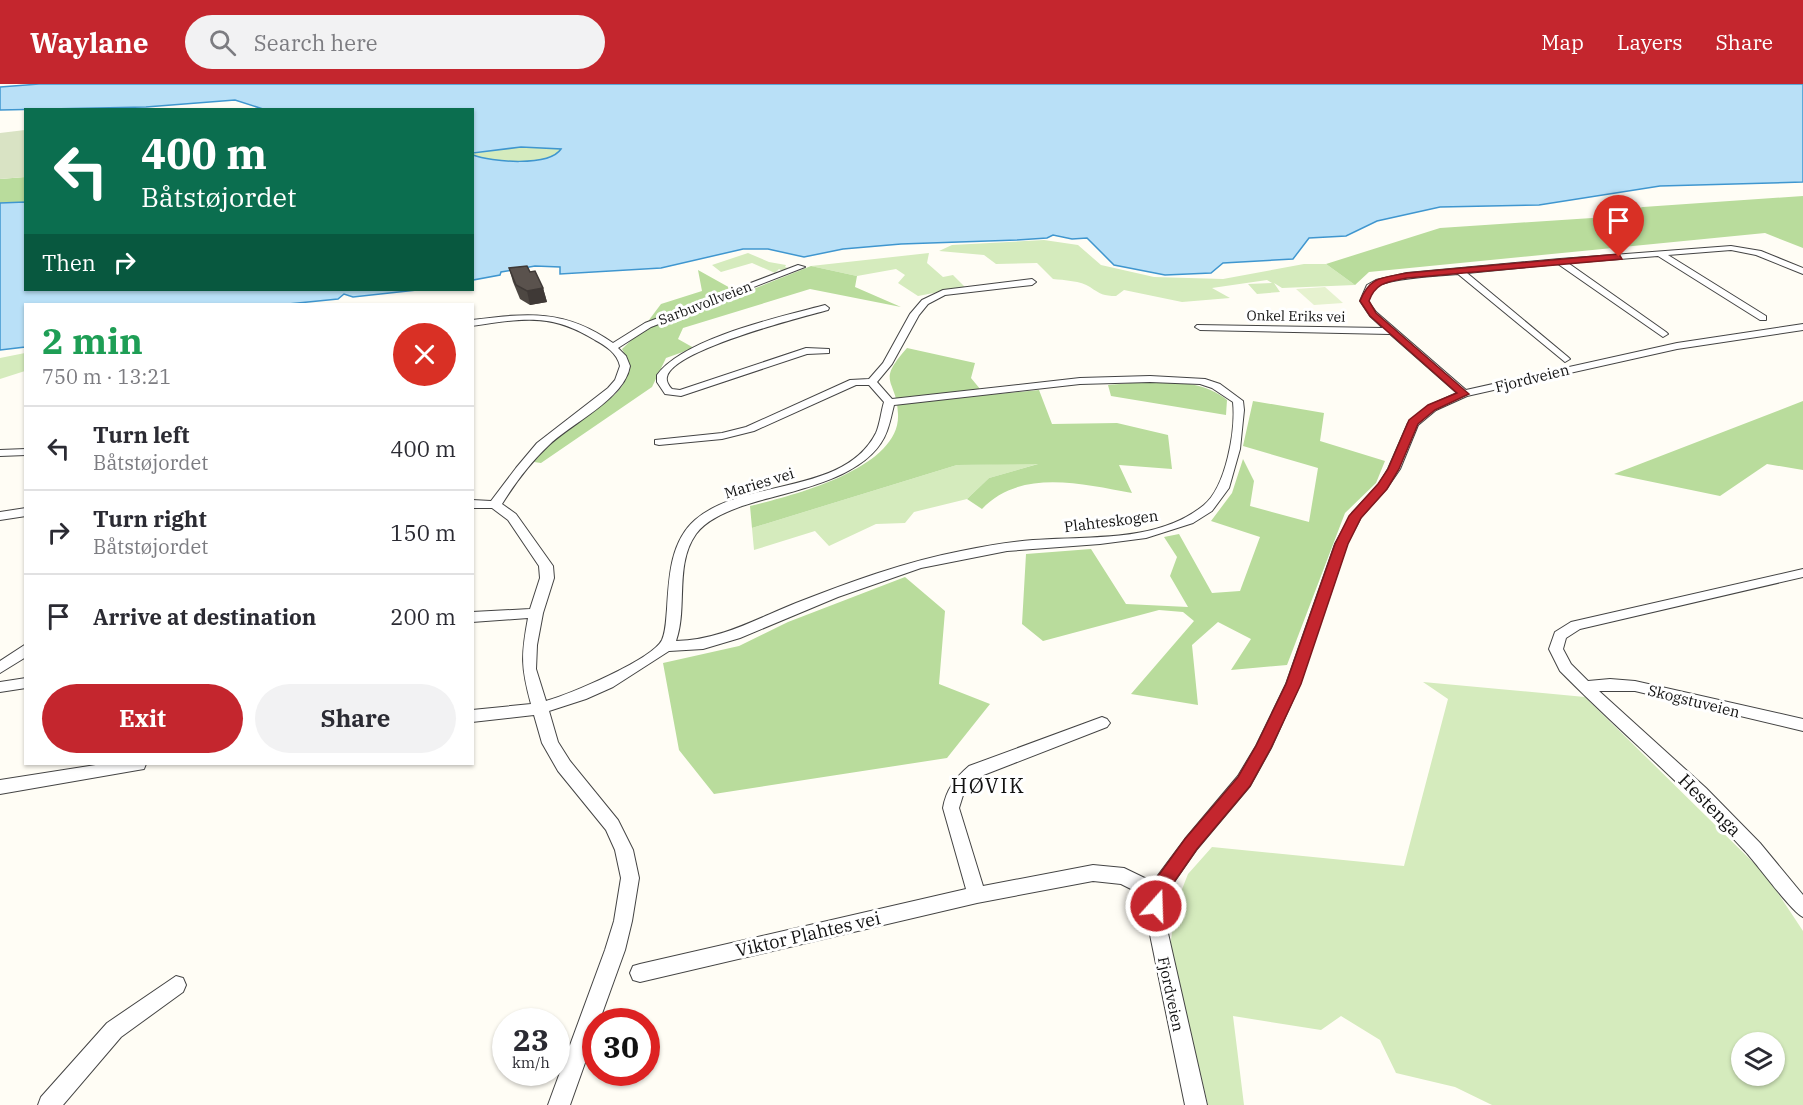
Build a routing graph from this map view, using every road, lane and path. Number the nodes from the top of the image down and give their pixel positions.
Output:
1 (1660, 254) junction
2 (1560, 261) junction
3 (801, 267) dead end
4 (1460, 271) junction
5 (1803, 271) edge
6 (1032, 282) dead end
7 (825, 308) dead end
8 (1763, 318) dead end
9 (474, 323) edge
10 (1200, 327) dead end
11 (1803, 327) edge
12 (1391, 331) junction
13 (1663, 334) dead end
14 (613, 347) junction
15 (826, 351) dead end
16 (1565, 359) dead end
17 (872, 382) junction
18 (1464, 394) junction
19 (889, 402) junction
20 (659, 442) dead end
21 (24, 452) edge
22 (0, 453) edge
23 (474, 504) edge
24 (495, 505) junction
25 (24, 512) edge
26 (0, 516) edge
27 (1803, 573) edge
28 (537, 613) junction
29 (474, 617) edge
30 (666, 646) junction
31 (24, 650) edge
32 (0, 668) edge
33 (24, 683) edge
34 (0, 687) edge
35 (1585, 687) junction
36 (539, 708) junction
37 (474, 716) edge
38 (1102, 723) dead end
39 (1803, 725) edge
40 (132, 765) edge
41 (0, 787) edge
42 (1156, 893) junction
43 (976, 895) junction
44 (1803, 909) edge
45 (640, 973) dead end
46 (177, 985) dead end
47 (49, 1105) edge
48 (559, 1105) edge
49 (1196, 1105) edge

1 - 2 street
1 - 5 street
1 - 8 street
2 - 4 street
2 - 13 street
3 - 14 street, Sarbuvollveien
4 - 12 street
4 - 16 street
6 - 17 street
7 - 15 street
9 - 14 street
10 - 12 street, Onkel Eriks vei
11 - 18 street, Fjordveien
12 - 18 street
14 - 24 street
17 - 19 street
17 - 20 street
18 - 42 street, Fjordveien
19 - 30 street, Maries vei
19 - 30 street, Plahteskogen
21 - 22 street
23 - 24 street
24 - 28 street
25 - 26 street
27 - 35 street
28 - 29 street
28 - 36 street
30 - 36 street
31 - 32 street
33 - 34 street
35 - 39 street, Skogstuveien
35 - 44 street, Hestenga
36 - 37 street
36 - 48 street
38 - 43 street
40 - 41 street
42 - 43 street, Viktor Plahtes vei
42 - 49 street, Fjordveien
43 - 45 street, Viktor Plahtes vei
46 - 47 street

